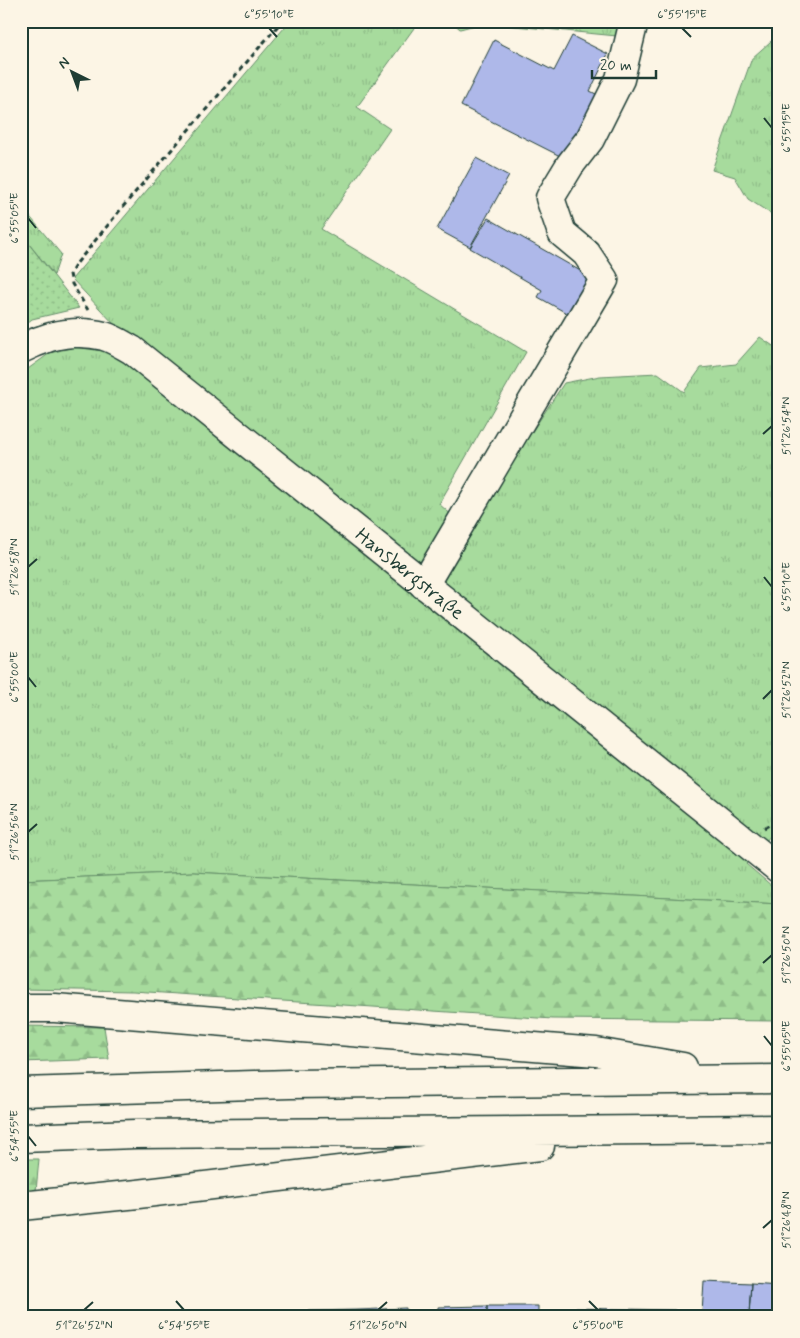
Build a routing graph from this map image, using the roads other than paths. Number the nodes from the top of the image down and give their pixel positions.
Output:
1 (634, 21) edge
2 (21, 349) edge
3 (424, 585) junction
4 (779, 869) edge
5 (21, 1008) edge
6 (766, 1079) edge
7 (21, 1092) edge
8 (779, 1129) edge
9 (673, 1130) junction
10 (21, 1138) edge
11 (21, 1206) edge

1 - 3 main road
2 - 3 main road, Hansbergstraße
3 - 4 main road, Hansbergstraße
5 - 6 main road
6 - 7 main road
8 - 9 main road
9 - 10 main road
9 - 11 main road

